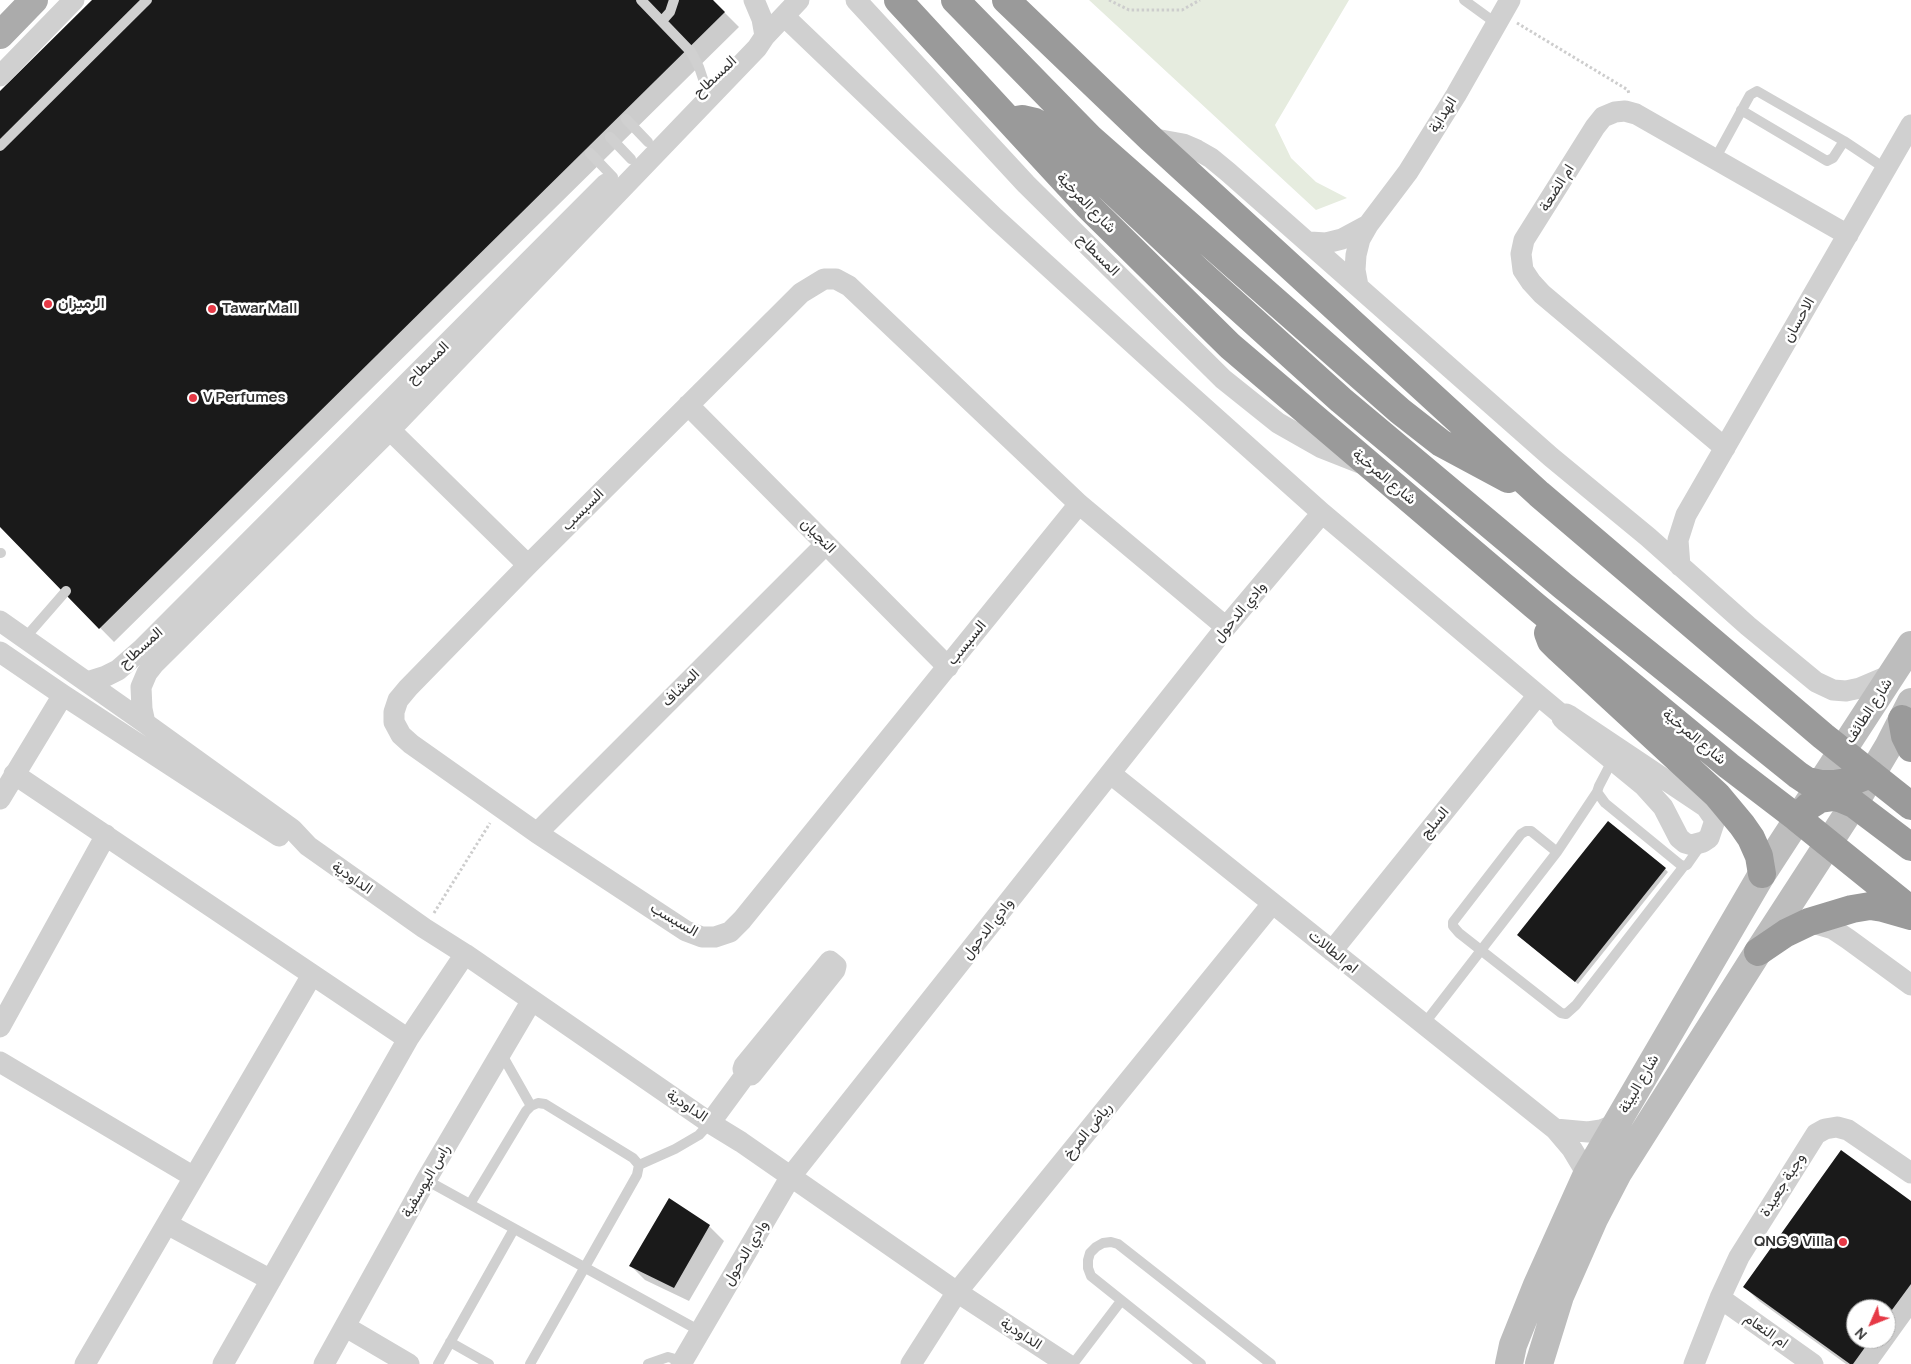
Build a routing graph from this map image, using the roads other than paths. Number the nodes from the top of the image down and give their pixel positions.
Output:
1 (34, 0) edge
2 (74, 0) edge
3 (147, 0) edge
4 (641, 0) edge
5 (674, 0) edge
6 (754, 0) edge
7 (799, 0) edge
8 (856, 0) edge
9 (898, 0) edge
10 (955, 0) edge
11 (1006, 0) edge
12 (1464, 0) edge
13 (1503, 13) edge
14 (784, 16) junction
15 (662, 21) junction
16 (0, 36) edge
17 (765, 36) junction
18 (0, 76) edge
19 (709, 90) junction
20 (1741, 110) junction
21 (626, 119) dead end
22 (1010, 122) junction
23 (1910, 130) edge
24 (610, 136) dead end
25 (1150, 138) junction
26 (1844, 141) junction
27 (648, 142) junction
28 (0, 146) edge
29 (590, 153) dead end
30 (1715, 158) junction
31 (631, 159) junction
32 (1886, 169) junction
33 (613, 177) junction
34 (1368, 225) junction
35 (1848, 235) junction
36 (1310, 242) junction
37 (1358, 286) junction
38 (688, 405) junction
39 (390, 430) junction
40 (1725, 448) junction
41 (1374, 468) junction
42 (1539, 494) junction
43 (1079, 504) junction
44 (1322, 512) junction
45 (1686, 515) junction
46 (1648, 537) junction
47 (826, 544) junction
48 (528, 565) junction
49 (1680, 566) junction
50 (66, 591) dead end
51 (1546, 615) junction
52 (0, 621) edge
53 (1226, 627) junction
54 (25, 638) junction
55 (1911, 645) edge
56 (0, 652) edge
57 (10, 665) edge
58 (948, 667) junction
59 (147, 673) junction
60 (1894, 674) junction
61 (87, 682) junction
62 (1538, 695) junction
63 (63, 696) junction
64 (115, 701) junction
65 (1906, 711) edge
66 (88, 712) junction
67 (1562, 715) junction
68 (145, 723) junction
69 (1911, 748) edge
70 (1843, 752) junction
71 (1612, 762) junction
72 (14, 774) junction
73 (1110, 774) junction
74 (1871, 774) junction
75 (1821, 784) junction
76 (1598, 792) junction
77 (0, 799) edge
78 (1854, 804) junction
79 (1911, 806) edge
80 (1797, 818) junction
81 (537, 833) junction
82 (106, 835) junction
83 (1703, 842) junction
84 (1829, 844) junction
85 (308, 846) junction
86 (1911, 847) edge
87 (1557, 852) junction
88 (1684, 866) junction
89 (1762, 874) junction
90 (1272, 904) junction
91 (1911, 910) edge
92 (1911, 916) edge
93 (1810, 922) junction
94 (1481, 950) junction
95 (1332, 951) junction
96 (1758, 952) junction
97 (465, 954) junction
98 (312, 974) junction
99 (1911, 985) edge
100 (532, 1000) junction
101 (788, 1021) dead end
102 (1424, 1024) junction
103 (0, 1027) edge
104 (408, 1039) junction
105 (501, 1053) junction
106 (0, 1062) edge
107 (531, 1106) junction
108 (710, 1123) junction
109 (1616, 1124) junction
110 (1555, 1129) junction
111 (639, 1165) junction
112 (1911, 1173) edge
113 (1587, 1174) junction
114 (792, 1176) junction
115 (194, 1177) junction
116 (426, 1180) junction
117 (470, 1204) junction
118 (167, 1224) junction
119 (514, 1228) junction
120 (584, 1268) junction
121 (271, 1280) junction
122 (957, 1292) junction
123 (1720, 1298) junction
124 (1121, 1301) junction
125 (346, 1327) junction
126 (700, 1332) junction
127 (450, 1342) junction
128 (682, 1363) edge
129 (85, 1364) edge
130 (223, 1364) edge
131 (324, 1364) edge
132 (409, 1364) edge
133 (438, 1364) edge
134 (489, 1364) edge
135 (530, 1364) edge
136 (648, 1364) edge
137 (910, 1364) edge
138 (1067, 1364) edge
139 (1073, 1364) edge
140 (1201, 1364) edge
141 (1271, 1364) edge
142 (1509, 1364) edge
143 (1539, 1364) edge
144 (1694, 1364) edge
145 (1813, 1364) edge

1 - 16 main road
2 - 18 street
3 - 28 lane
4 - 15 lane
5 - 15 lane
6 - 17 street
7 - 14 street, المسطاح
8 - 41 street, المسطاح
9 - 22 highway, شارع المرخية
10 - 42 highway
11 - 25 highway
12 - 13 lane
13 - 34 street, الهداية
14 - 17 street, المسطاح
14 - 44 street
15 - 19 lane
17 - 19 street, المسطاح
19 - 27 street, المسطاح
19 - 39 street, المسطاح
20 - 26 lane
20 - 26 lane
20 - 30 lane
21 - 27 lane
22 - 41 highway, شارع المرخية
22 - 75 highway
23 - 32 street, الاحسان
24 - 31 lane
25 - 36 street
25 - 42 highway
26 - 32 lane
27 - 31 street, المسطاح
29 - 33 lane
30 - 35 street, ام الضعة
30 - 40 street, ام الضعة
31 - 33 street, المسطاح
32 - 35 street, الاحسان
33 - 61 street, المسطاح
34 - 36 street, الهداية
34 - 37 street, الهداية
35 - 40 street, الاحسان
36 - 37 street
37 - 46 street
38 - 43 street, السبسب
38 - 47 street, النجيان
38 - 48 street, السبسب
39 - 48 street
39 - 59 street, المسطاح
40 - 45 street, الاحسان
41 - 51 highway, شارع المرخية
42 - 70 highway
43 - 53 street, السبسب
43 - 58 street, السبسب
44 - 53 street, وادي الدحول
44 - 62 street
45 - 46 street, الاحسان
45 - 49 street, الاحسان
46 - 49 street
47 - 58 street, النجيان
47 - 81 street, المشاف
48 - 81 street, السبسب
49 - 60 street
50 - 54 lane
51 - 80 highway, شارع المرخية
51 - 89 highway
52 - 54 street, الداودية
53 - 73 street, وادي الدحول
54 - 61 street, الداودية
55 - 60 street, شارع الطائف
56 - 57 street, الداودية
57 - 63 street, الداودية
58 - 81 street, السبسب
59 - 64 street
59 - 68 street, المسطاح
60 - 70 street, شارع الطائف
61 - 64 street, الداودية
62 - 67 street
62 - 95 street, السلج
63 - 66 street, الداودية
63 - 72 street
64 - 66 street
64 - 68 street, الداودية
65 - 69 highway
65 - 74 street
66 - 85 street, الداودية
67 - 71 street
67 - 83 street
68 - 85 street, الداودية
70 - 74 highway
70 - 75 street, شارع الطائف
71 - 76 lane
71 - 83 street
72 - 77 street
72 - 82 street
73 - 90 street, ام الطالات
73 - 114 street, وادي الدحول
74 - 75 highway
74 - 78 street, شارع البيئة
74 - 79 highway
75 - 80 street, شارع البيئة
76 - 87 lane
76 - 88 lane
78 - 80 highway
78 - 84 street, شارع البيئة
78 - 86 highway
80 - 84 highway, شارع المرخية
80 - 89 street, شارع البيئة
82 - 98 street
82 - 103 street
83 - 88 lane
84 - 91 highway, شارع المرخية
84 - 96 street, شارع البيئة
85 - 97 street, الداودية
87 - 94 lane
87 - 94 lane
88 - 94 lane
89 - 109 street, شارع البيئة
90 - 95 street, ام الطالات
90 - 122 street, رياض المرخ
92 - 93 highway
93 - 96 highway
93 - 99 street
94 - 102 lane
95 - 102 street, ام الطالات
96 - 143 street, شارع البيئة
97 - 100 street, الداودية
97 - 104 street
98 - 104 street
98 - 115 street
100 - 105 street, راس اليوسفية
100 - 108 street, الداودية
101 - 108 street
102 - 110 street, ام الطالات
104 - 121 street
105 - 107 lane
105 - 116 street, راس اليوسفية
106 - 115 street
107 - 111 lane
107 - 117 lane
108 - 111 lane
108 - 114 street, الداودية
109 - 110 street
109 - 113 street, شارع البيئة
110 - 113 street, ام الطالات
111 - 120 lane
112 - 123 street, وجبة جعيدة
113 - 142 street, شارع البيئة
114 - 122 street, الداودية
114 - 126 street, وادي الدحول
115 - 118 street
116 - 117 lane
116 - 125 street, راس اليوسفية
117 - 119 lane
118 - 121 street
118 - 129 street
119 - 120 lane
119 - 127 lane
120 - 126 lane
120 - 135 lane
121 - 130 street
122 - 137 street, رياض المرخ
122 - 138 street, الداودية
123 - 144 street, وجبة جعيدة
123 - 145 street, ام النعام
124 - 139 lane
124 - 140 lane
124 - 141 lane
125 - 131 street, راس اليوسفية
125 - 132 street
126 - 128 street, وادي الدحول
127 - 133 lane
127 - 134 lane
128 - 136 lane

